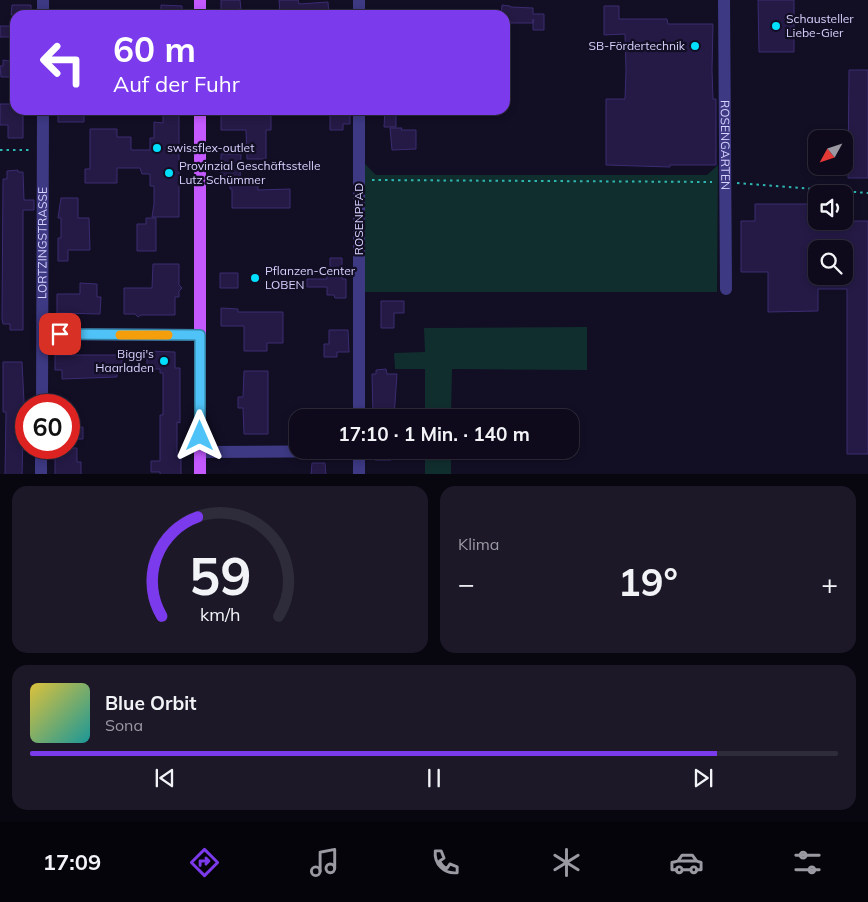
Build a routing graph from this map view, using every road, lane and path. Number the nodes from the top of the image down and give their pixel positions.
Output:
1 (724, 0) edge
2 (43, 115) edge
3 (200, 115) edge
4 (359, 115) edge
5 (0, 150) edge
6 (43, 150) junction
7 (360, 179) junction
8 (724, 182) junction
9 (868, 193) edge
10 (726, 289) dead end
11 (43, 334) junction
12 (200, 335) junction
13 (42, 394) edge
14 (359, 409) edge
15 (289, 451) edge
16 (200, 452) junction
17 (41, 459) edge
18 (359, 459) edge
19 (41, 474) edge
20 (200, 474) edge
21 (359, 474) edge

1 - 8 street, ROSENGARTEN
2 - 6 street, LORTZINGSTRASSE
3 - 12 main road
4 - 7 street, ROSENPFAD
5 - 6 path
6 - 11 street, LORTZINGSTRASSE
7 - 8 path
7 - 14 street, ROSENPFAD
8 - 9 path
8 - 10 street, ROSENGARTEN
11 - 12 street
11 - 13 street, LORTZINGSTRASSE
12 - 16 main road
15 - 16 street
16 - 20 main road
17 - 19 street
18 - 21 street

